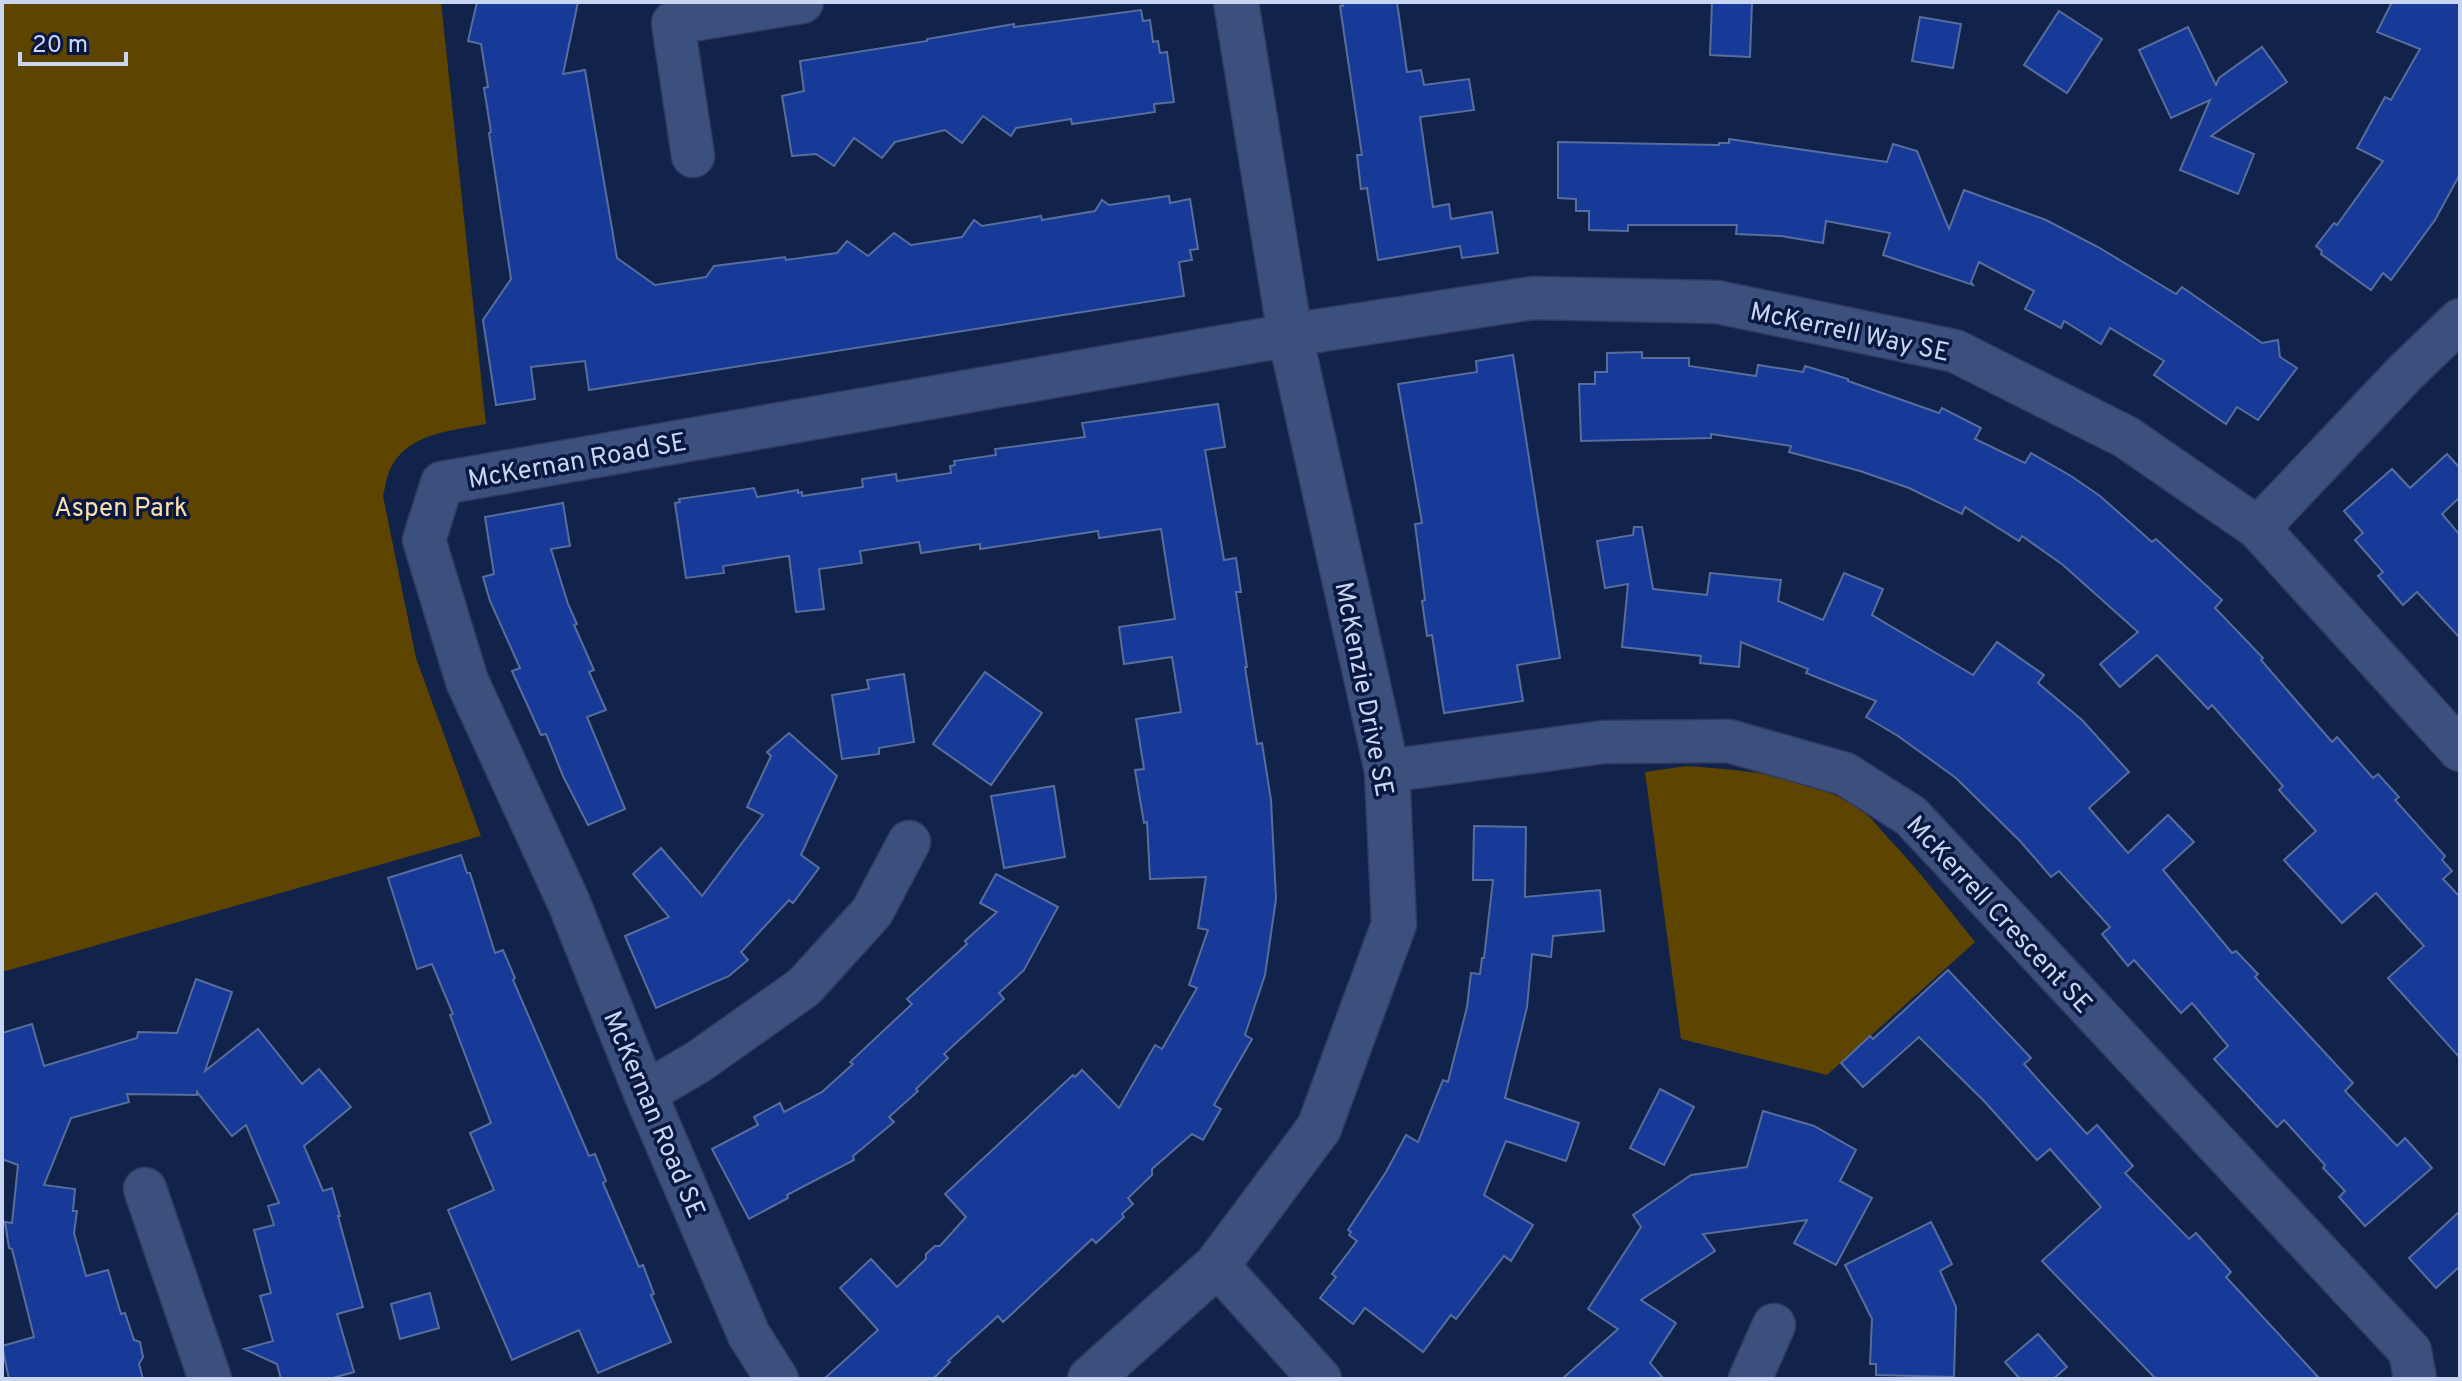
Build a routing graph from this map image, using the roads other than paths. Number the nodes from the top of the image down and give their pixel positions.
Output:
1 (802, 2) edge
2 (1236, 2) edge
3 (693, 156) dead end
4 (2460, 320) edge
5 (1290, 335) junction
6 (2258, 528) junction
7 (2460, 750) edge
8 (1387, 771) junction
9 (909, 842) dead end
10 (645, 1093) junction
11 (145, 1189) dead end
12 (1217, 1265) junction
13 (1774, 1325) dead end
14 (210, 1379) edge
15 (777, 1379) edge
16 (1090, 1379) edge
17 (1320, 1379) edge
18 (1750, 1379) edge
19 (2415, 1379) edge

1 - 3 street
2 - 5 street, McKenzie Drive SE
4 - 6 street
5 - 6 street, McKerrell Way SE
5 - 8 street, McKenzie Drive SE
5 - 10 street, McKernan Road SE
6 - 7 street, McKerrell Way SE
8 - 12 street, McKenzie Drive SE
8 - 19 street, McKerrell Crescent SE
9 - 10 street
10 - 15 street, McKernan Road SE
11 - 14 street
12 - 16 street, McKenzie Drive SE
12 - 17 street
13 - 18 street

